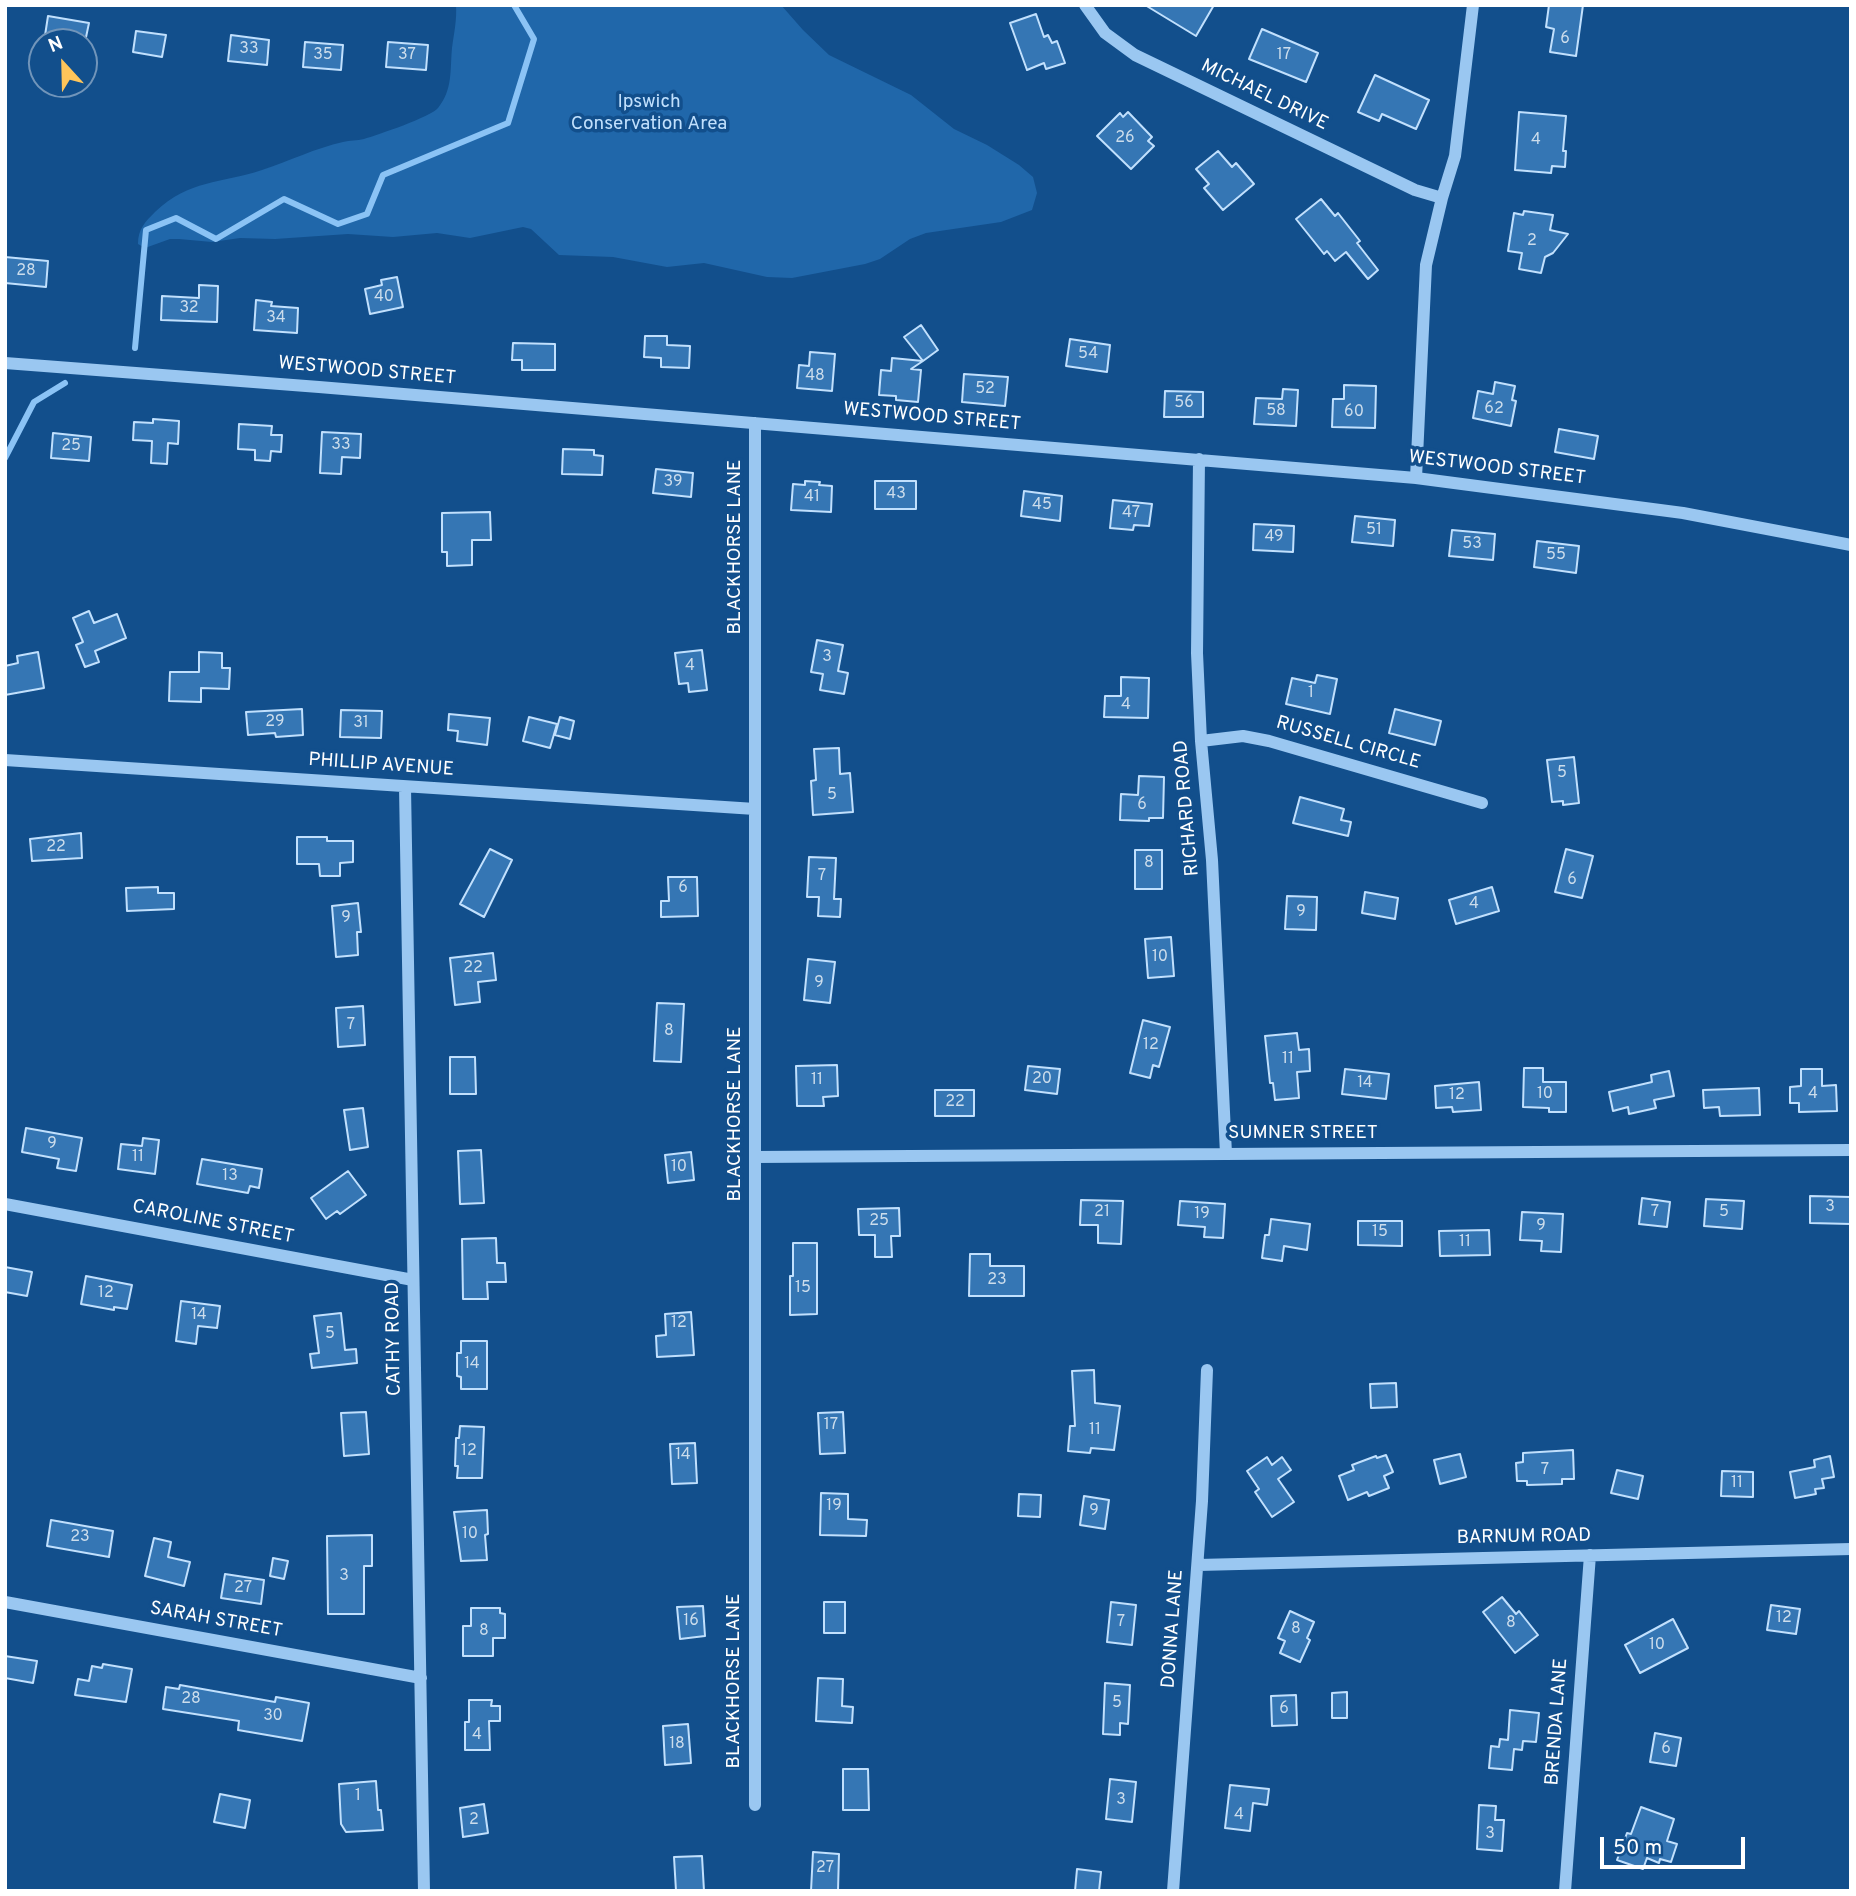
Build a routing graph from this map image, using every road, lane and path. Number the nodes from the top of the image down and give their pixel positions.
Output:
1 (1085, 5) edge
2 (1473, 5) edge
3 (1442, 198) junction
4 (5, 363) edge
5 (755, 424) junction
6 (1199, 459) junction
7 (1416, 478) junction
8 (1851, 545) edge
9 (1201, 741) junction
10 (5, 760) edge
11 (405, 787) junction
12 (1482, 803) dead end
13 (755, 809) junction
14 (1851, 1150) edge
15 (1226, 1154) junction
16 (755, 1157) junction
17 (5, 1204) edge
18 (413, 1280) junction
19 (1207, 1370) dead end
20 (1851, 1549) edge
21 (1590, 1555) junction
22 (1198, 1565) junction
23 (5, 1602) edge
24 (421, 1678) junction
25 (755, 1805) dead end
26 (424, 1891) edge
27 (1173, 1891) edge
28 (1565, 1891) edge

1 - 3 street, MICHAEL DRIVE
2 - 3 street
3 - 7 street
4 - 5 street, WESTWOOD STREET
5 - 6 street, WESTWOOD STREET
5 - 13 street, BLACKHORSE LANE
6 - 7 street, WESTWOOD STREET
6 - 9 street, RICHARD ROAD
7 - 8 street, WESTWOOD STREET
9 - 12 street, RUSSELL CIRCLE
9 - 15 street, RICHARD ROAD
10 - 11 street, PHILLIP AVENUE
11 - 13 street, PHILLIP AVENUE
11 - 18 street, CATHY ROAD
13 - 16 street, BLACKHORSE LANE
14 - 15 street, SUMNER STREET
15 - 16 street, SUMNER STREET
16 - 25 street, BLACKHORSE LANE
17 - 18 street, CAROLINE STREET
18 - 24 street, CATHY ROAD
19 - 22 street, DONNA LANE
20 - 21 street, BARNUM ROAD
21 - 22 street, BARNUM ROAD
21 - 28 street, BRENDA LANE
22 - 27 street, DONNA LANE
23 - 24 street, SARAH STREET
24 - 26 street, CATHY ROAD

